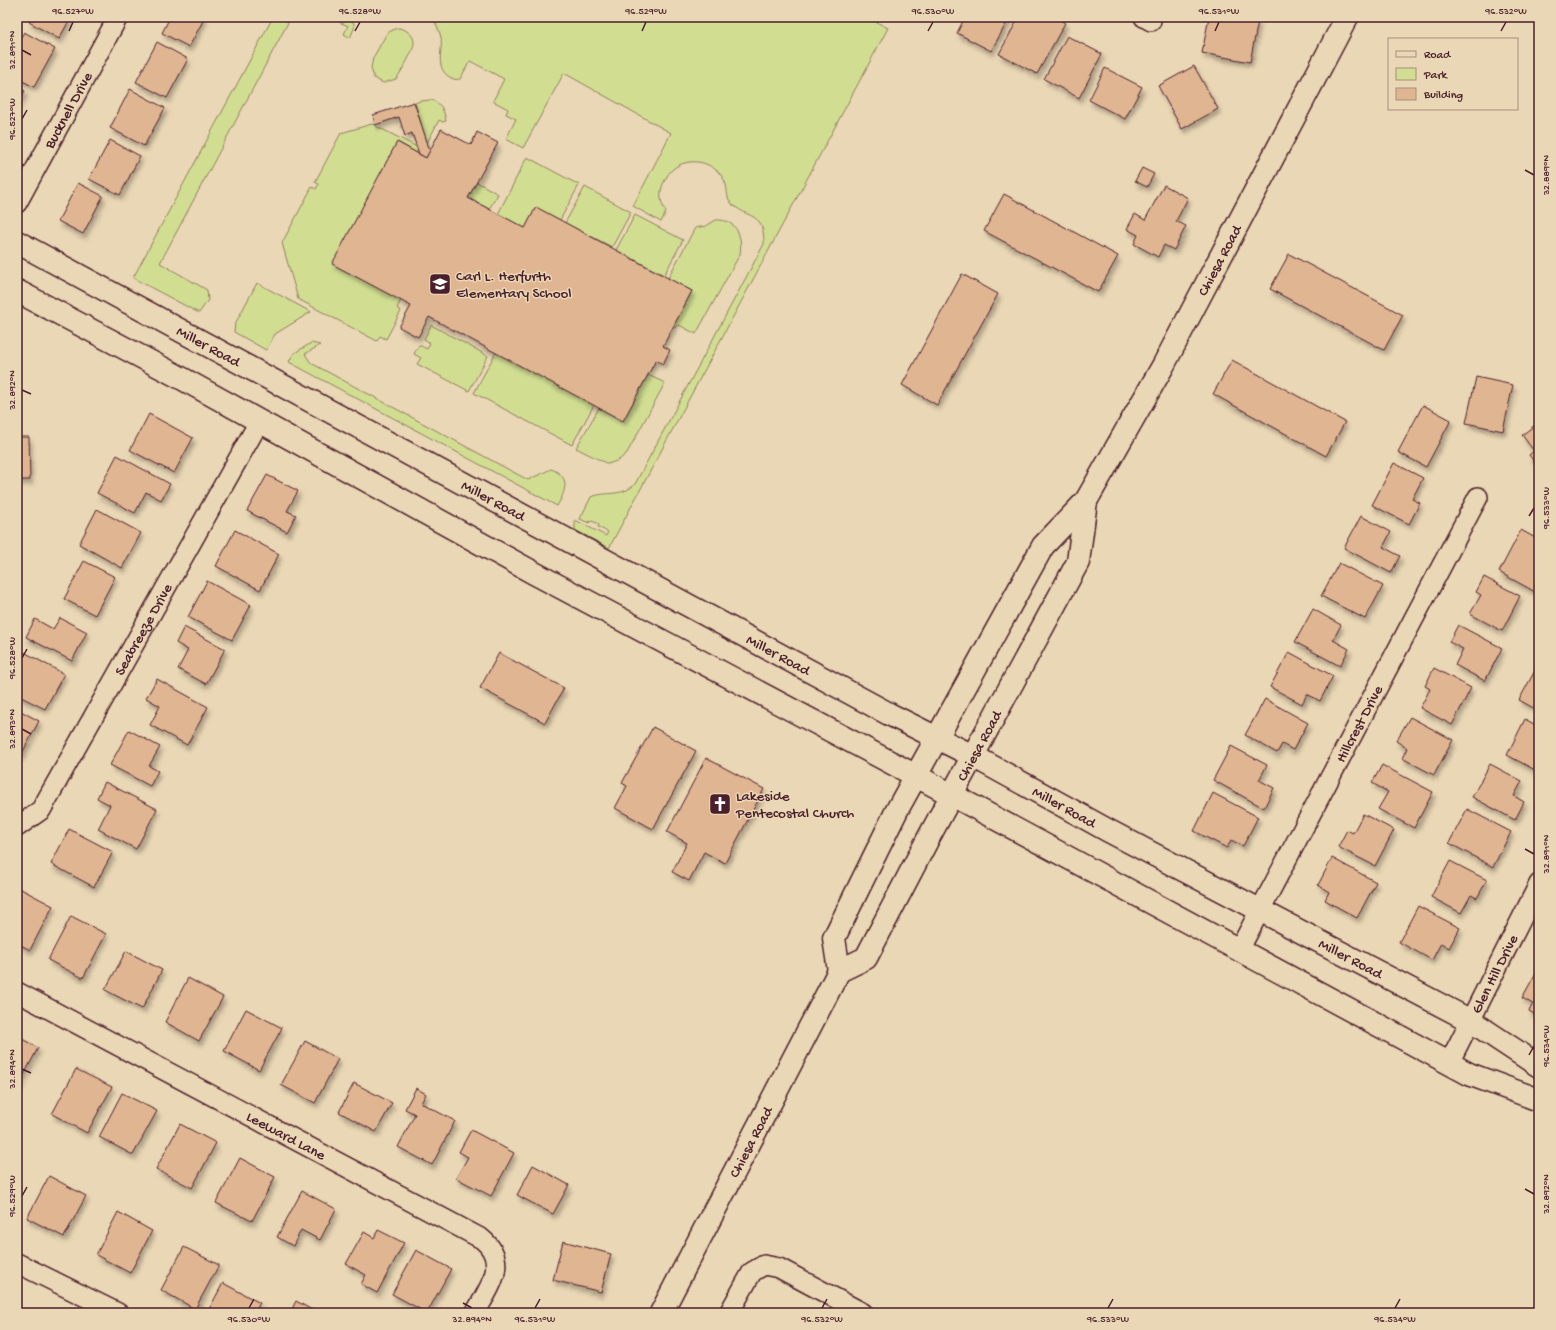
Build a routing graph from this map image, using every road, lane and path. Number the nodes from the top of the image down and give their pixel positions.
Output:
1 (118, 17) edge
2 (1347, 17) edge
3 (17, 203) edge
4 (17, 242) edge
5 (17, 291) edge
6 (259, 422) junction
7 (1478, 497) dead end
8 (1086, 501) junction
9 (937, 738) junction
10 (973, 756) junction
11 (917, 776) junction
12 (952, 795) junction
13 (17, 827) edge
14 (1539, 884) edge
15 (1261, 910) junction
16 (1239, 950) junction
17 (839, 971) junction
18 (17, 992) edge
19 (1471, 1021) junction
20 (1449, 1063) junction
21 (1539, 1066) edge
22 (1539, 1100) edge
23 (17, 1263) edge
24 (859, 1310) edge
25 (118, 1313) edge
26 (475, 1313) edge
27 (661, 1313) edge
28 (729, 1313) edge

1 - 3 street, Bucknell Drive
2 - 8 main road, Chiesa Road
4 - 9 main road, Miller Road
5 - 6 main road
6 - 11 main road
6 - 13 street, Seabreeze Drive
7 - 15 street, Hillcrest Drive
8 - 9 main road, Chiesa Road
8 - 10 main road, Chiesa Road
9 - 10 main road, Miller Road
9 - 11 main road, Chiesa Road
10 - 12 main road, Chiesa Road
10 - 15 main road, Miller Road
11 - 12 main road
11 - 17 main road, Chiesa Road
12 - 16 main road
12 - 17 main road, Chiesa Road
14 - 19 street, Glen Hill Drive
15 - 16 street, Hillcrest Drive
15 - 19 main road, Miller Road
16 - 20 main road
17 - 27 main road, Chiesa Road
18 - 26 street, Leeward Lane
19 - 20 street, Glen Hill Drive
19 - 21 main road, Miller Road
20 - 22 main road
23 - 25 street
24 - 28 street

